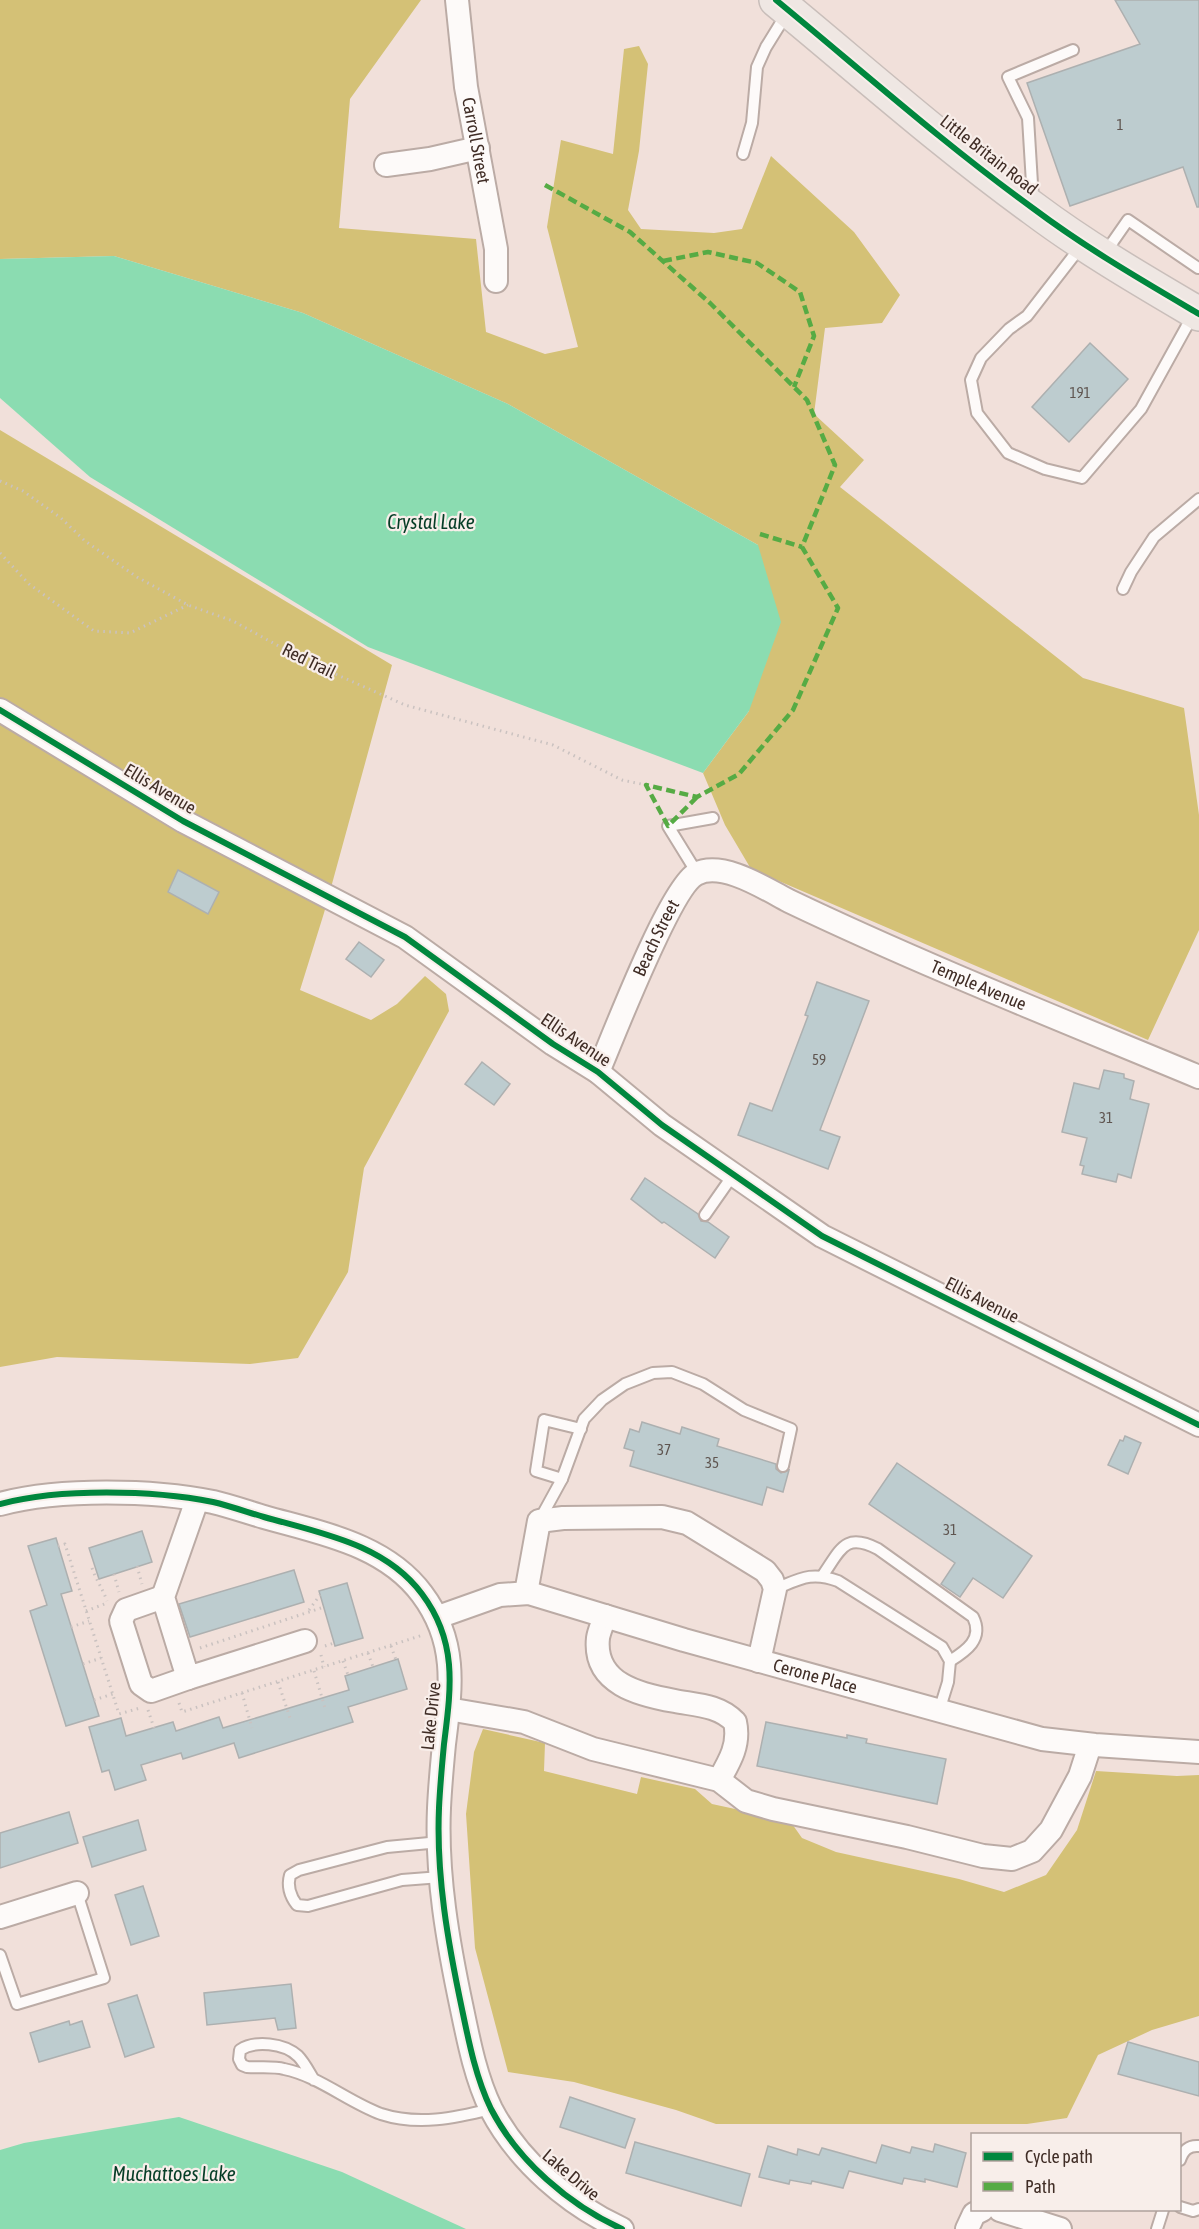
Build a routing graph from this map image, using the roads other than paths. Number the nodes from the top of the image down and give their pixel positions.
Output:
1 (457, 0) edge
2 (782, 5) edge
3 (1072, 50) dead end
4 (478, 148) junction
5 (743, 154) dead end
6 (386, 165) dead end
7 (1034, 210) junction
8 (1093, 249) junction
9 (1198, 268) edge
10 (496, 281) dead end
11 (1197, 313) edge
12 (1199, 499) edge
13 (1123, 589) dead end
14 (0, 710) edge
15 (713, 818) dead end
16 (697, 873) junction
17 (598, 1072) junction
18 (1199, 1077) edge
19 (733, 1175) junction
20 (705, 1215) dead end
21 (1199, 1425) edge
22 (581, 1429) junction
23 (783, 1466) dead end
24 (562, 1479) junction
25 (197, 1500) junction
26 (0, 1504) edge
27 (539, 1521) junction
28 (823, 1575) junction
29 (775, 1589) junction
30 (526, 1593) junction
31 (153, 1594) junction
32 (605, 1616) junction
33 (434, 1625) junction
34 (312, 1645) road end
35 (759, 1661) junction
36 (950, 1661) junction
37 (188, 1678) junction
38 (448, 1709) junction
39 (939, 1711) junction
40 (1090, 1745) junction
41 (1199, 1752) edge
42 (719, 1780) junction
43 (440, 1842) junction
44 (441, 1877) junction
45 (77, 1893) joint
46 (0, 1917) edge
47 (0, 1955) edge
48 (314, 2080) junction
49 (491, 2109) junction
50 (1199, 2146) edge
51 (1181, 2154) edge
52 (1181, 2208) edge
53 (1199, 2209) edge
54 (980, 2211) edge
55 (1003, 2211) edge
56 (1163, 2211) edge
57 (622, 2229) edge
58 (967, 2229) edge
59 (1060, 2229) edge
60 (1157, 2229) edge

1 - 4 street, Carroll Street
2 - 5 lane
2 - 7 main road, Little Britain Road
3 - 7 lane
4 - 6 street
4 - 10 street, Carroll Street
7 - 8 main road, Little Britain Road
8 - 9 lane
8 - 11 main road, Little Britain Road
8 - 11 lane
12 - 13 lane
14 - 17 street, Ellis Avenue
15 - 16 lane
16 - 17 street, Beach Street
16 - 18 street, Temple Avenue
17 - 19 street, Ellis Avenue
19 - 20 lane
19 - 21 street, Ellis Avenue
22 - 23 lane
22 - 24 lane
22 - 24 lane
24 - 27 lane
25 - 26 street, Lake Drive
25 - 31 street
25 - 33 street, Lake Drive
27 - 29 street
27 - 30 street
28 - 29 lane
28 - 36 lane
28 - 36 lane
29 - 35 street
30 - 32 street, Cerone Place
30 - 33 street, Cerone Place
31 - 37 street
31 - 37 street
32 - 35 street, Cerone Place
32 - 42 street
33 - 38 street, Lake Drive
34 - 37 street
35 - 39 street, Cerone Place
36 - 39 lane
38 - 42 street
38 - 43 street, Lake Drive
39 - 40 street, Cerone Place
40 - 41 street, Cerone Place
40 - 42 street
43 - 44 street, Lake Drive
43 - 44 lane
44 - 49 street, Lake Drive
45 - 46 street
45 - 47 lane
48 - 48 lane
48 - 49 lane
49 - 57 street, Lake Drive
50 - 51 lane
52 - 53 lane
54 - 58 street
55 - 59 street
56 - 60 lane

